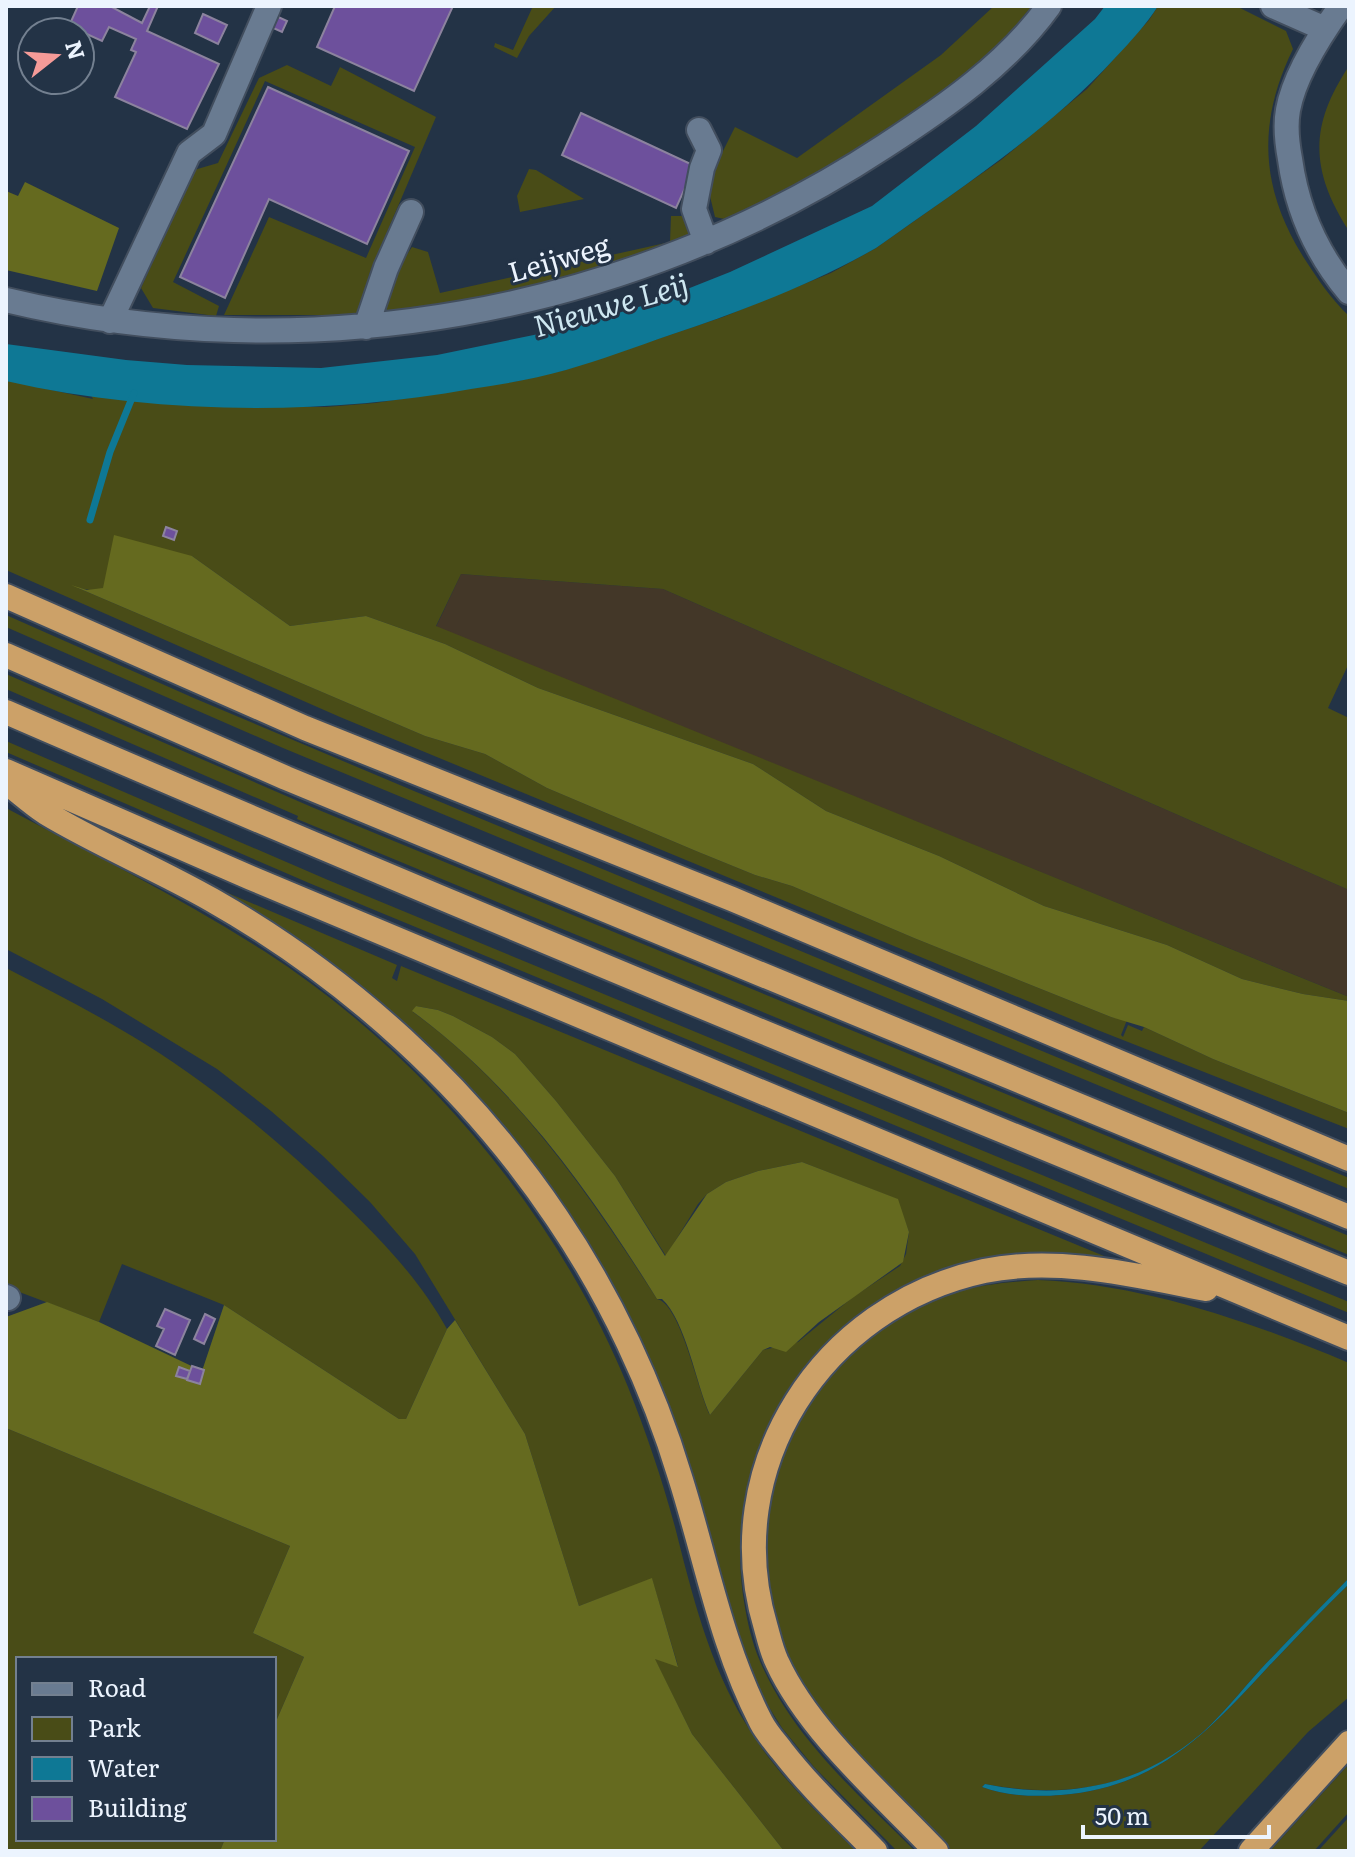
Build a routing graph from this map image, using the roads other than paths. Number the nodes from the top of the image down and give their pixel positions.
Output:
1 (269, 6) edge
2 (1049, 6) edge
3 (1273, 6) edge
4 (1341, 6) edge
5 (1325, 29) junction
6 (699, 130) dead end
7 (411, 212) dead end
8 (706, 242) junction
9 (1349, 292) edge
10 (6, 300) edge
11 (110, 321) junction
12 (366, 327) junction
13 (6, 596) edge
14 (6, 655) edge
15 (6, 712) edge
16 (6, 771) edge
17 (6, 782) edge
18 (1349, 1159) edge
19 (1349, 1217) edge
20 (1349, 1273) edge
21 (1251, 1297) junction
22 (1349, 1338) edge
23 (1349, 1743) edge
24 (875, 1851) edge
25 (936, 1851) edge
26 (1251, 1851) edge

1 - 11 street
2 - 8 street, Leijweg
3 - 5 street
4 - 5 street
5 - 9 street
6 - 8 street
7 - 12 street
8 - 12 street, Leijweg
10 - 11 street, Leijweg
11 - 12 street, Leijweg
13 - 18 highway
14 - 19 highway
15 - 20 highway
16 - 21 highway
17 - 24 highway
21 - 22 highway
21 - 25 highway
23 - 26 highway

